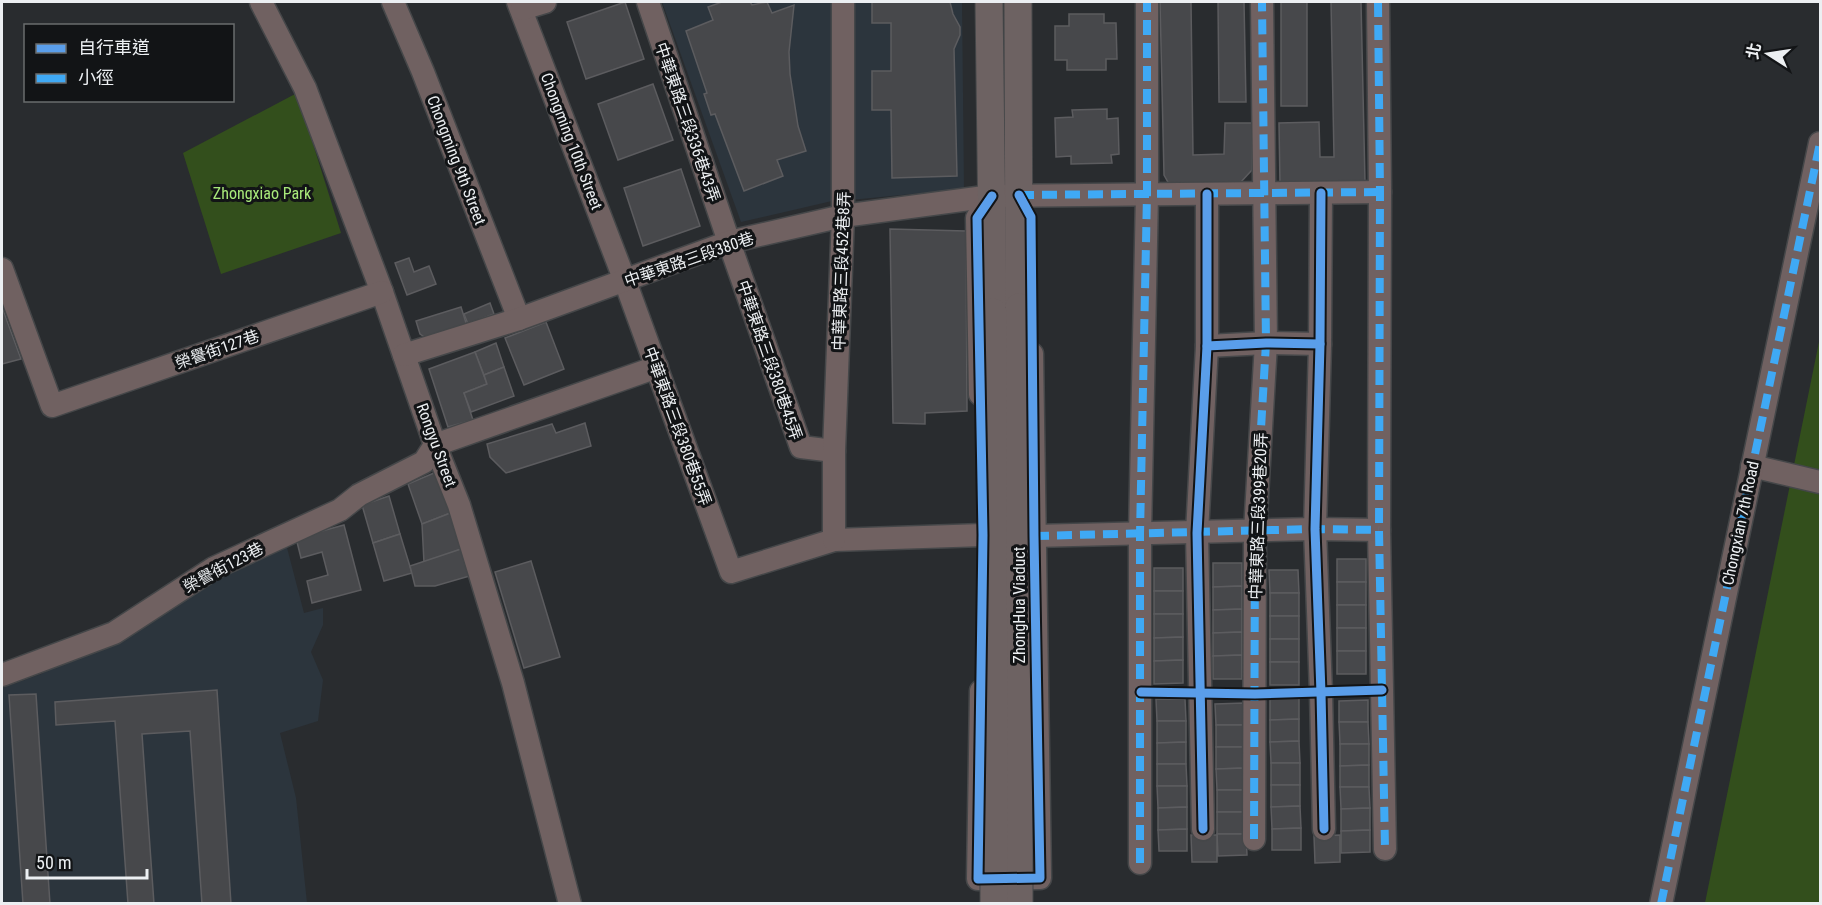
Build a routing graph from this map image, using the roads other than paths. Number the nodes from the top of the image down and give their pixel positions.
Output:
1 (261, 2) edge
2 (393, 2) edge
3 (544, 2) edge
4 (648, 2) edge
5 (843, 2) edge
6 (989, 2) edge
7 (1018, 2) edge
8 (1147, 2) edge
9 (1262, 2) edge
10 (1378, 2) edge
11 (520, 5) edge
12 (1821, 143) edge
13 (1380, 192) junction
14 (1321, 193) junction
15 (1147, 194) junction
16 (1207, 194) junction
17 (1265, 194) junction
18 (1019, 195) junction
19 (992, 196) junction
20 (843, 216) junction
21 (729, 242) junction
22 (2, 269) edge
23 (625, 281) junction
24 (382, 292) junction
25 (1006, 309) junction
26 (519, 319) junction
27 (1266, 343) junction
28 (1320, 344) junction
29 (1207, 346) junction
30 (404, 355) junction
31 (657, 367) junction
32 (435, 445) junction
33 (834, 451) junction
34 (1752, 466) junction
35 (1821, 482) edge
36 (1315, 529) junction
37 (1379, 530) junction
38 (1255, 531) junction
39 (1197, 533) junction
40 (1140, 534) junction
41 (983, 535) junction
42 (1034, 536) junction
43 (834, 540) junction
44 (2, 675) edge
45 (1203, 829) dead end
46 (1324, 829) dead end
47 (1254, 839) dead end
48 (1384, 849) dead end
49 (1140, 863) dead end
50 (570, 903) edge
51 (994, 903) edge
52 (1019, 903) edge
53 (1661, 903) edge

1 - 24 street, Rongyu Street
2 - 26 street, Chongming 9th Street
3 - 11 street
4 - 21 street, 中華東路三段336巷43弄
5 - 20 street, 中華東路三段452巷8弄
6 - 19 main road
7 - 18 main road
8 - 15 street
9 - 17 street, 中華東路三段399巷20弄
10 - 13 street
11 - 23 street, Chongming 10th Street
12 - 34 street, Chongxian 7th Road
13 - 14 street, 中華東路三段380巷
13 - 37 street
14 - 17 street, 中華東路三段380巷
14 - 28 street
15 - 16 street, 中華東路三段380巷
15 - 18 street, 中華東路三段380巷
15 - 40 street
16 - 17 street, 中華東路三段380巷
16 - 29 street
17 - 27 street, 中華東路三段399巷20弄
18 - 19 street, 中華東路三段380巷
18 - 25 main road
18 - 42 street
19 - 20 street, 中華東路三段380巷
19 - 25 main road
19 - 41 street
20 - 21 street, 中華東路三段380巷
20 - 33 street, 中華東路三段452巷8弄
21 - 23 street, 中華東路三段380巷
21 - 33 street, 中華東路三段380巷45弄
22 - 24 street, 榮譽街127巷
23 - 26 street, 中華東路三段380巷
23 - 31 street, 中華東路三段380巷55弄
24 - 30 street, Rongyu Street
25 - 51 main road, ZhongHua Viaduct, bridge
25 - 52 main road, ZhongHua Viaduct, bridge
26 - 30 street, 中華東路三段380巷
27 - 28 street
27 - 29 street
27 - 38 street, 中華東路三段399巷20弄
28 - 36 street
29 - 39 street
30 - 32 street, Rongyu Street
31 - 32 street
31 - 43 street, 中華東路三段380巷55弄
32 - 44 street, 榮譽街123巷
32 - 50 street, Rongyu Street
33 - 43 street, 中華東路三段452巷8弄
34 - 35 street
34 - 53 street, Chongxian 7th Road
36 - 37 street
36 - 38 street
36 - 46 street
37 - 48 street
38 - 39 street
38 - 47 street, 中華東路三段399巷20弄
39 - 40 street
39 - 45 street
40 - 42 street
40 - 49 street
41 - 42 street
41 - 43 street

